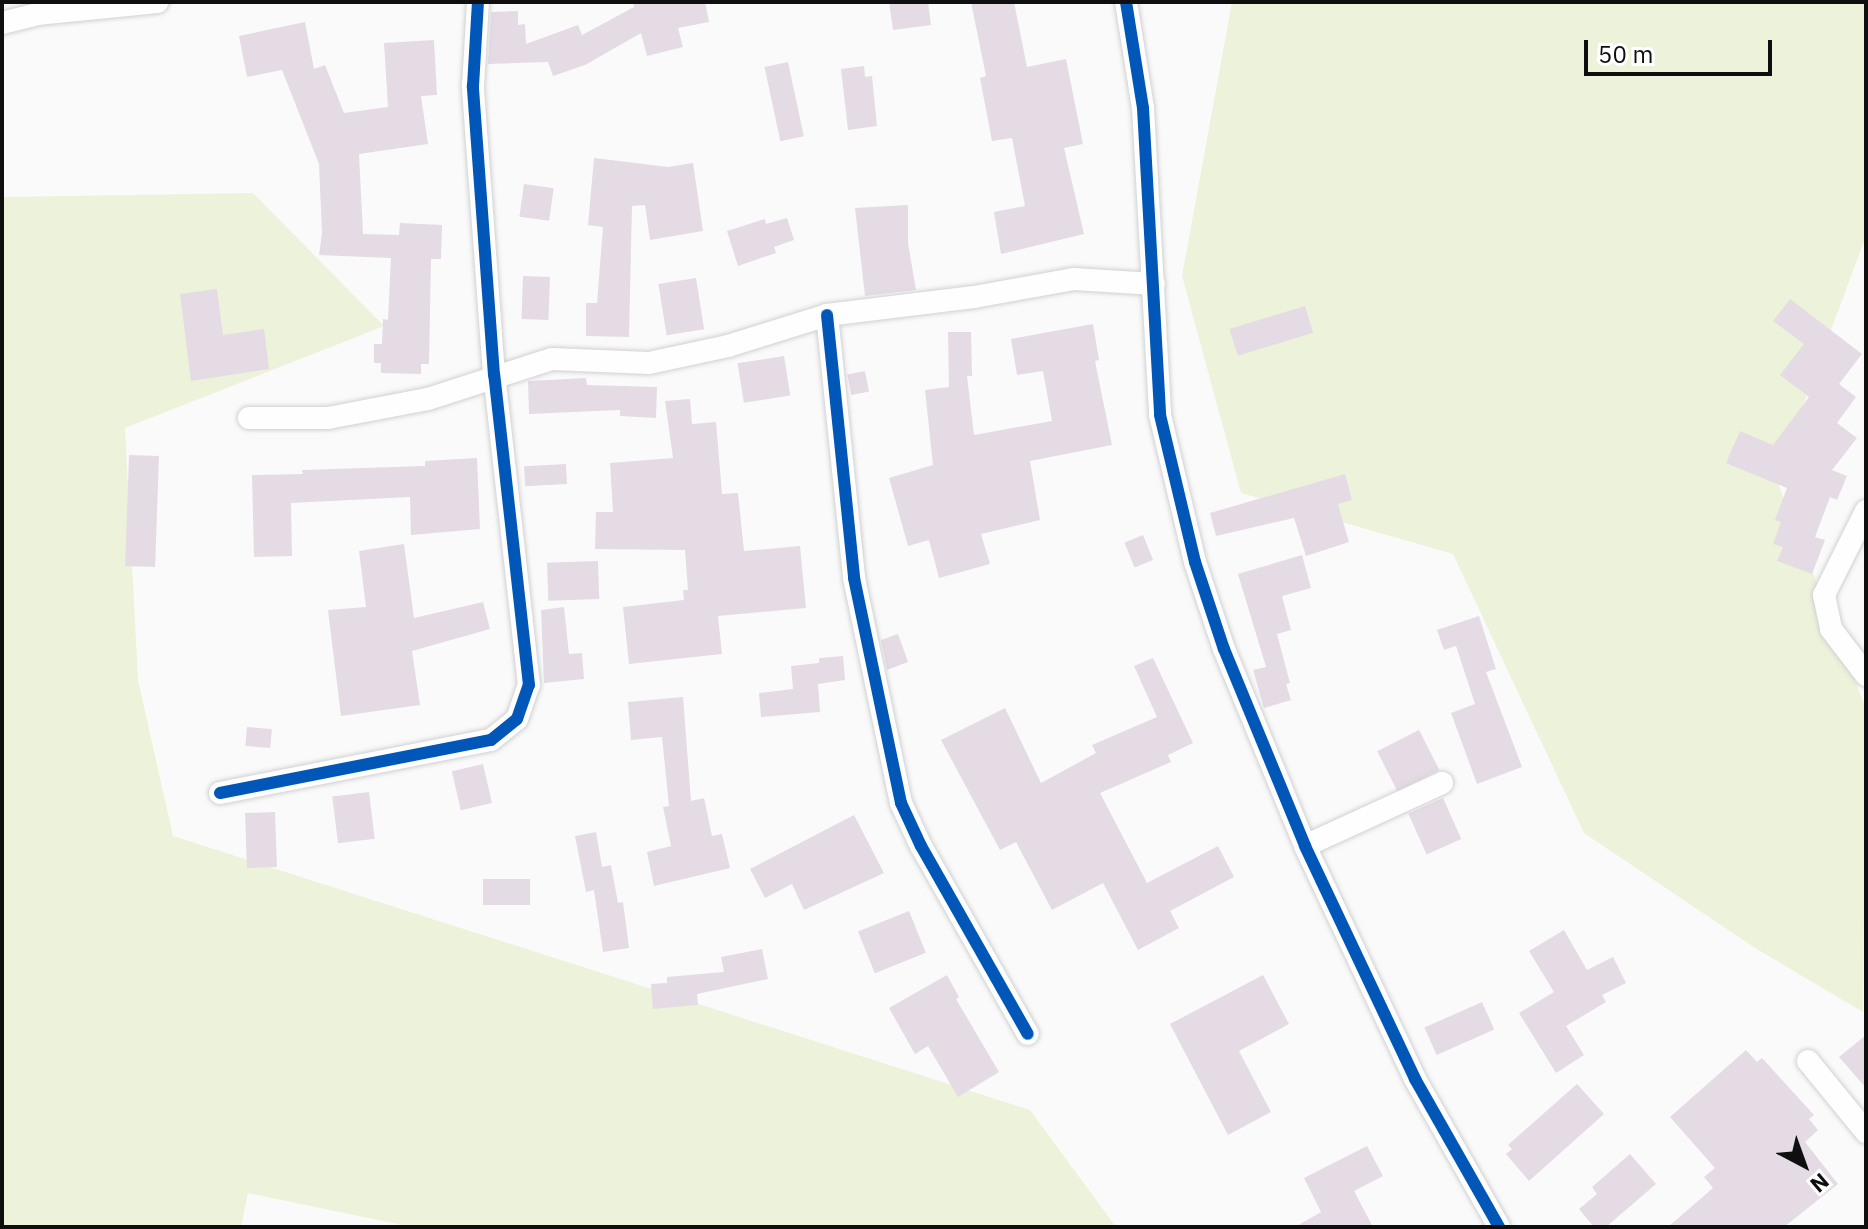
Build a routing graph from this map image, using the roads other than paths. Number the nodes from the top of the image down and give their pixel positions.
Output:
1 (157, 2) edge
2 (478, 2) edge
3 (1126, 2) edge
4 (2, 23) edge
5 (1154, 284) junction
6 (827, 315) junction
7 (494, 375) junction
8 (249, 418) dead end
9 (1866, 511) edge
10 (1866, 675) edge
11 (1442, 783) dead end
12 (220, 793) dead end
13 (1305, 846) junction
14 (1028, 1034) dead end
15 (1808, 1061) dead end
16 (1866, 1132) edge
17 (1499, 1227) edge

1 - 4 street
2 - 7 street
3 - 5 street
5 - 6 street
5 - 13 street
6 - 7 street
6 - 14 street
7 - 8 street
7 - 12 street
9 - 10 street
11 - 13 street
13 - 17 street
15 - 16 street

